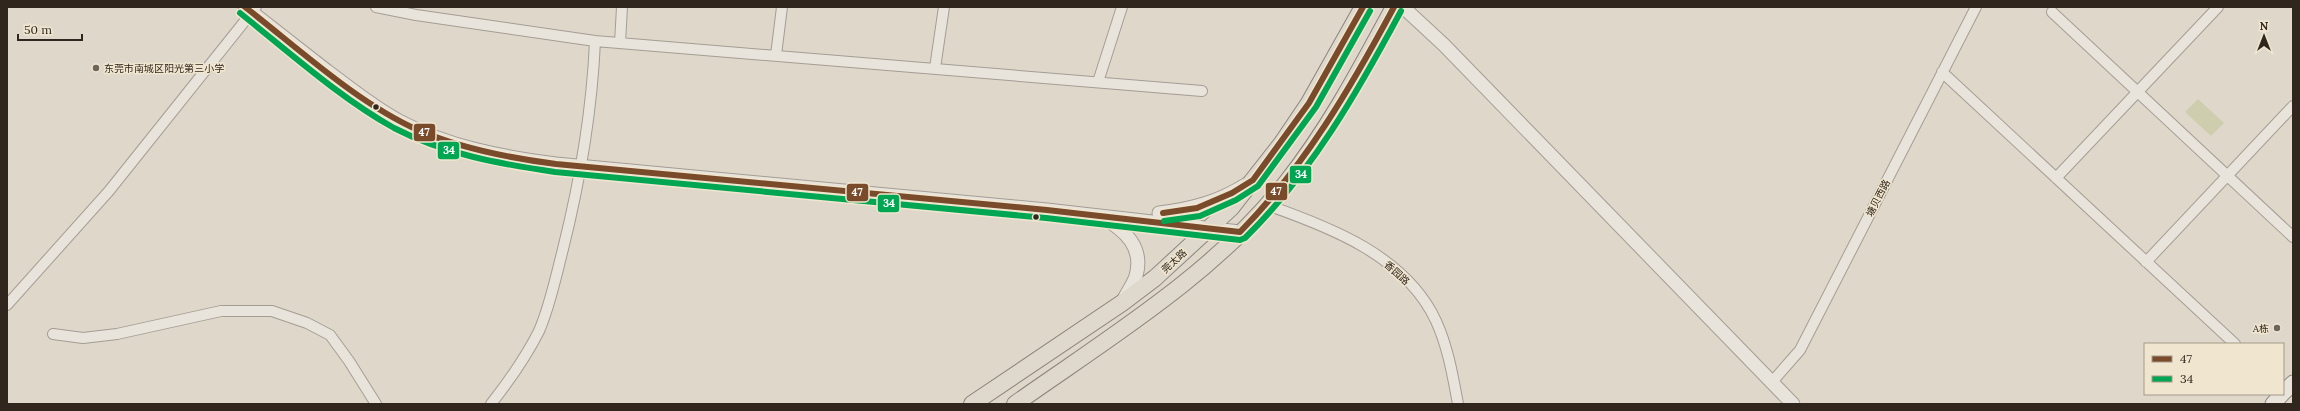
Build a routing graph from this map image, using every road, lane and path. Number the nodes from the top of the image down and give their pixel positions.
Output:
1 (376, 7) edge
2 (622, 7) edge
3 (782, 7) edge
4 (944, 7) edge
5 (1122, 7) edge
6 (1363, 7) edge
7 (1394, 7) edge
8 (1403, 7) edge
9 (1976, 7) edge
10 (2218, 7) edge
11 (253, 8) edge
12 (2052, 12) dead end
13 (595, 40) junction
14 (620, 42) junction
15 (776, 55) junction
16 (935, 68) junction
17 (1942, 72) junction
18 (1098, 82) junction
19 (1202, 91) dead end
20 (2138, 92) junction
21 (2293, 106) edge
22 (582, 162) junction
23 (2227, 176) junction
24 (2056, 178) junction
25 (1253, 180) junction
26 (1267, 205) junction
27 (1159, 214) junction
28 (1099, 215) junction
29 (1214, 224) junction
30 (1245, 228) junction
31 (2293, 237) edge
32 (2146, 262) junction
33 (1122, 303) junction
34 (7, 305) edge
35 (53, 334) dead end
36 (2234, 343) edge
37 (1772, 382) junction
38 (2281, 395) edge
39 (376, 404) edge
40 (491, 404) edge
41 (972, 404) edge
42 (1015, 404) edge
43 (1458, 404) edge
44 (1793, 404) edge
45 (2273, 404) edge

1 - 13 street
2 - 14 street
3 - 15 street
4 - 16 street
5 - 18 street
6 - 25 main road, 莞太路
7 - 26 main road
8 - 37 street
9 - 17 street, 塘贝西路
10 - 20 street
11 - 22 street
11 - 34 street
12 - 20 street
13 - 14 street
13 - 22 street
14 - 15 street
15 - 16 street
16 - 18 street
17 - 24 street
17 - 37 street, 塘贝西路
18 - 19 street
20 - 23 street
20 - 24 street
21 - 23 street
22 - 27 street
22 - 28 street
22 - 40 street
23 - 31 street
23 - 32 street
24 - 32 street
25 - 27 street
25 - 29 main road, 莞太路
26 - 30 main road
26 - 43 street, 香园路
27 - 29 street
28 - 29 street
28 - 33 street
29 - 30 street
29 - 33 main road, 莞太路
30 - 42 main road
32 - 36 street
33 - 41 main road, 莞太路
35 - 39 street
37 - 44 street
38 - 45 main road

